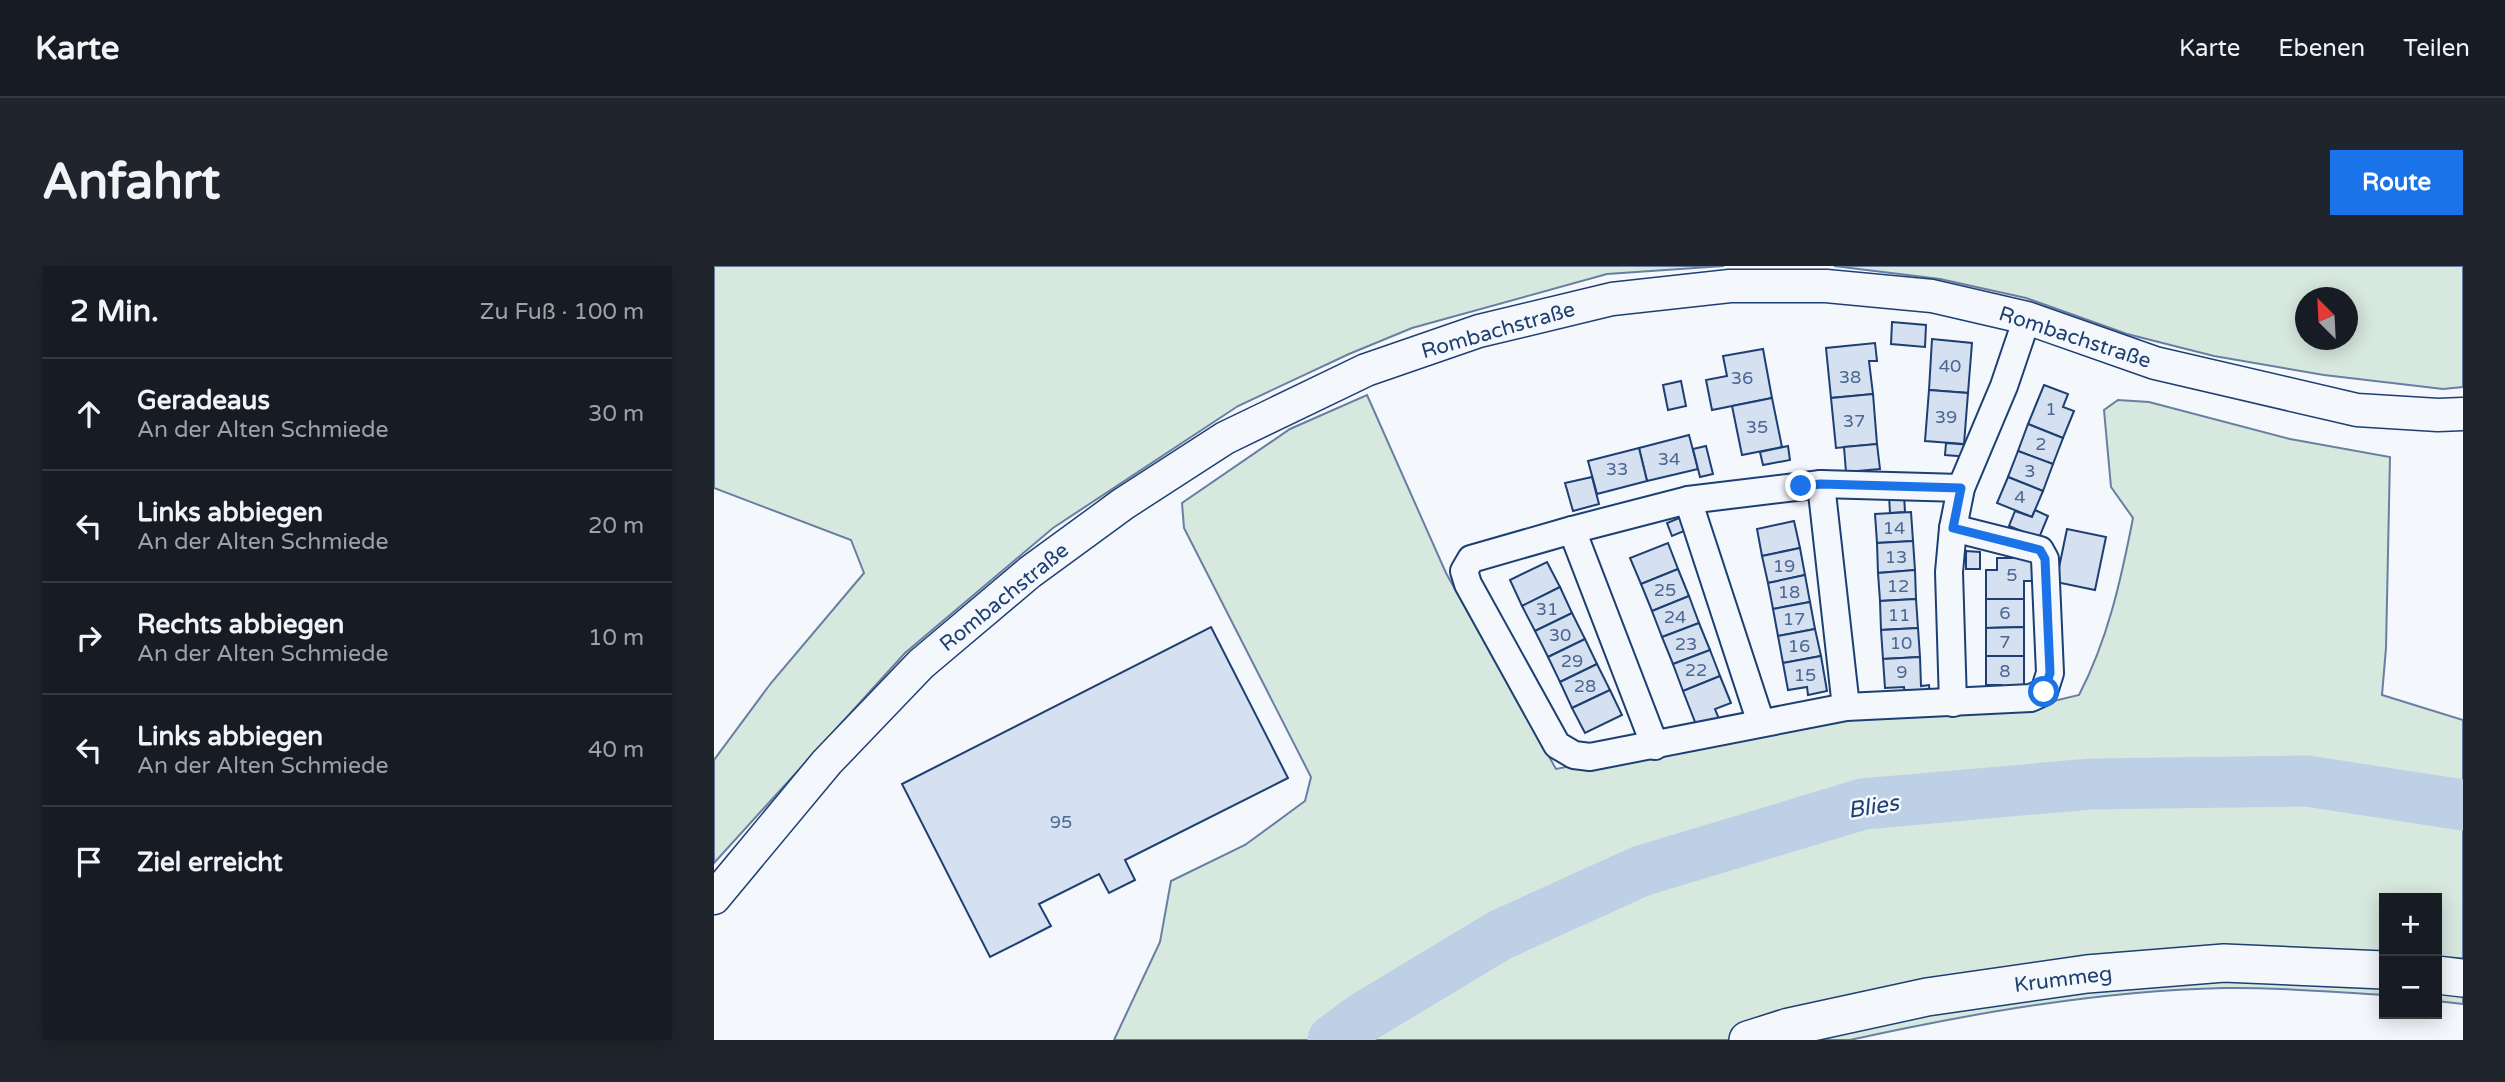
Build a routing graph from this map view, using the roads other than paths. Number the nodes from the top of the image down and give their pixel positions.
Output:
1 (2027, 318) junction
2 (2463, 414) edge
3 (1821, 484) junction
4 (1961, 488) junction
5 (1688, 500) junction
6 (1953, 528) junction
7 (1572, 530) junction
8 (1953, 703) junction
9 (1846, 707) junction
10 (1761, 723) junction
11 (1655, 746) junction
12 (714, 898) edge
13 (2379, 970) edge
14 (2442, 976) edge
15 (2463, 978) edge
16 (1748, 1040) edge

1 - 2 street, Rombachstraße
1 - 4 street
1 - 12 street, Rombachstraße
3 - 4 street
3 - 5 street
3 - 9 street
4 - 6 street
5 - 7 street
5 - 10 street
6 - 8 street
6 - 8 street
7 - 11 street
7 - 11 street
8 - 9 street
9 - 10 street
10 - 11 street
13 - 16 main road, Krummeg
14 - 15 main road

